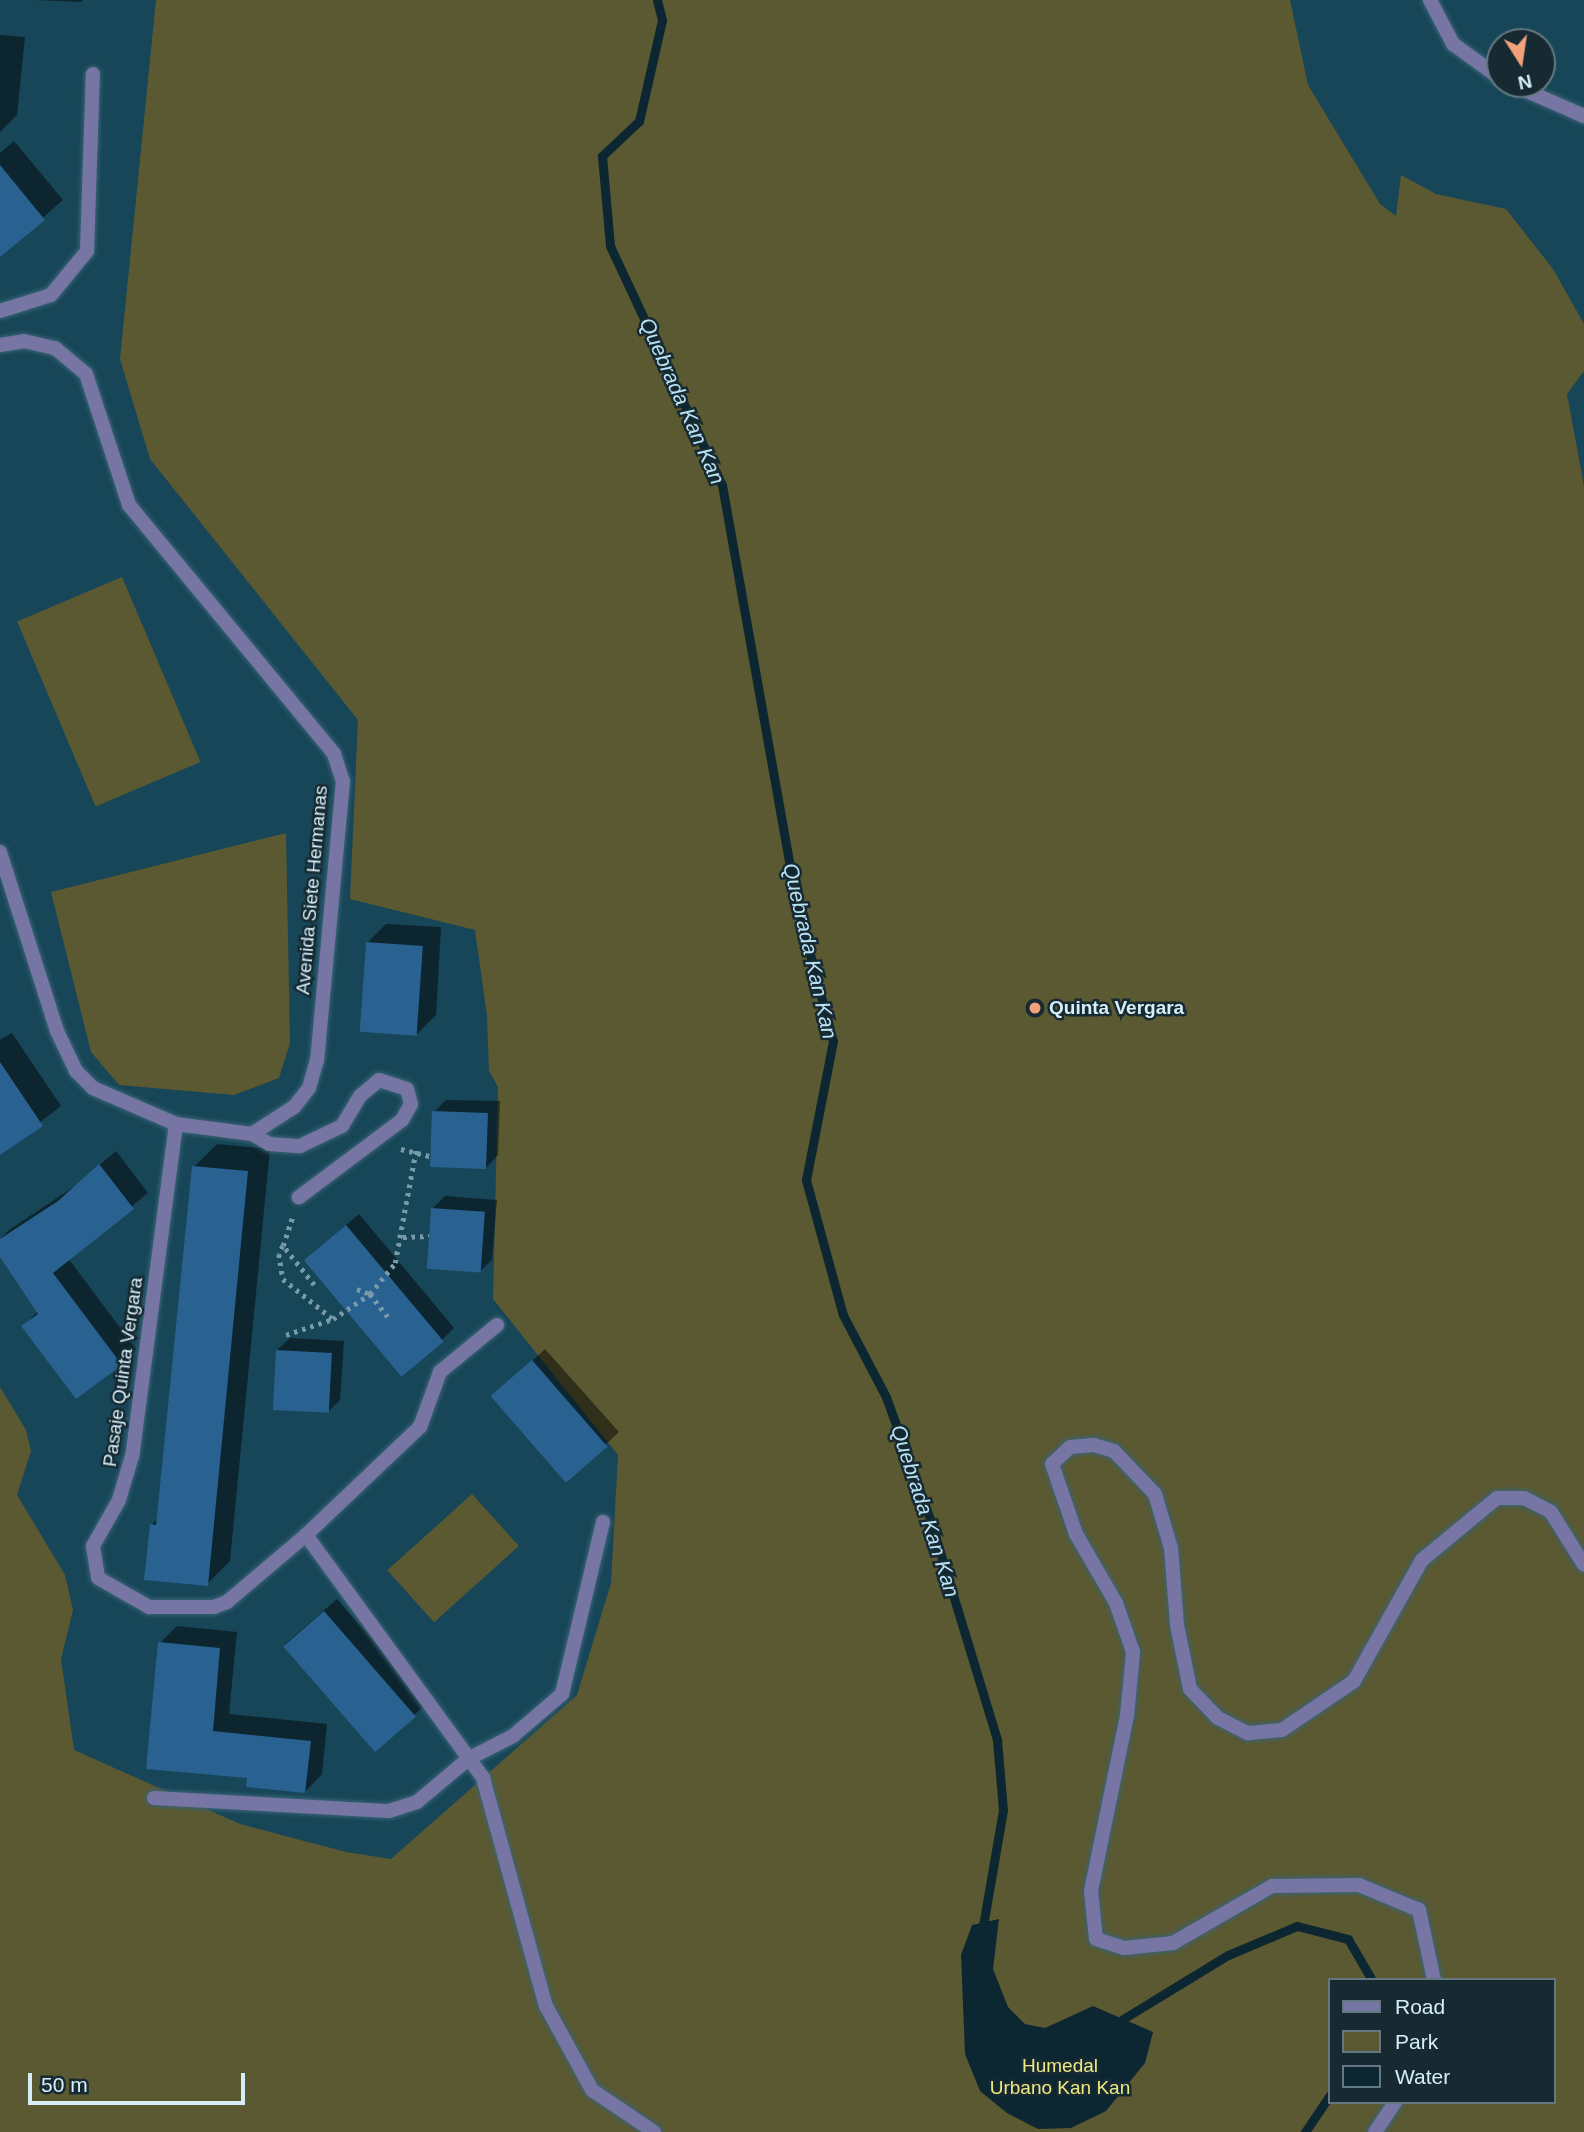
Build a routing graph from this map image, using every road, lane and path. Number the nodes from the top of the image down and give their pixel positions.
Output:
1 (1430, 0) edge
2 (1486, 68) edge
3 (93, 74) dead end
4 (1543, 98) edge
5 (1584, 116) edge
6 (0, 311) edge
7 (0, 345) edge
8 (0, 852) edge
9 (176, 1124) junction
10 (252, 1134) junction
11 (416, 1150) dead end
12 (299, 1197) joint
13 (429, 1236) dead end
14 (402, 1237) junction
15 (283, 1245) junction
16 (314, 1285) dead end
17 (358, 1289) dead end
18 (370, 1294) junction
19 (388, 1317) dead end
20 (333, 1319) junction
21 (497, 1325) dead end
22 (286, 1335) dead end
23 (603, 1522) dead end
24 (306, 1535) junction
25 (1584, 1565) edge
26 (468, 1759) junction
27 (154, 1798) dead end
28 (1434, 1978) edge
29 (1394, 2104) edge
30 (654, 2132) edge
31 (1375, 2132) edge

1 - 2 street
3 - 6 street
4 - 5 street
7 - 10 street, Avenida Siete Hermanas
8 - 9 street
9 - 10 street
9 - 24 street, Pasaje Quinta Vergara
10 - 12 street
11 - 14 path
12 - 15 path
13 - 14 path
14 - 18 path
15 - 16 path
15 - 20 path
17 - 18 path
18 - 19 path
18 - 20 path
20 - 22 path
21 - 24 street
23 - 26 street
24 - 26 street
25 - 28 street
26 - 27 street
26 - 30 street
29 - 31 street

